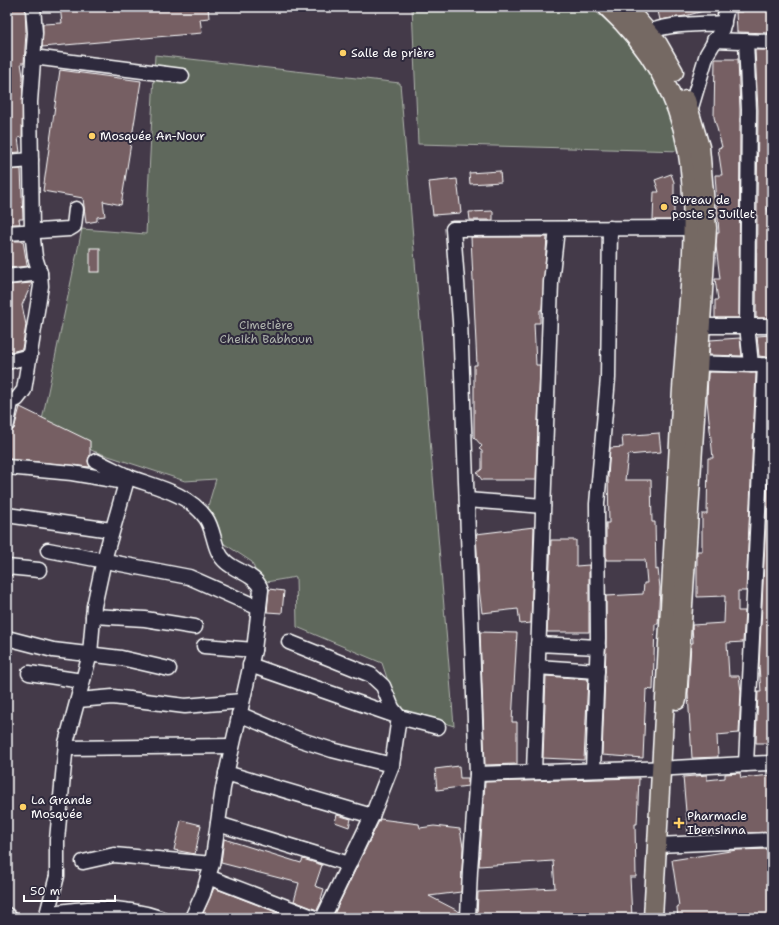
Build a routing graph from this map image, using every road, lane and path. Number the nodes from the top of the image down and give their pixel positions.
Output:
1 (33, 7) edge
2 (607, 7) edge
3 (626, 7) edge
4 (727, 7) edge
5 (724, 23) junction
6 (643, 35) junction
7 (714, 40) junction
8 (746, 41) junction
9 (772, 42) edge
10 (33, 57) junction
11 (182, 76) dead end
12 (690, 111) junction
13 (31, 160) junction
14 (7, 162) edge
15 (76, 209) dead end
16 (610, 228) junction
17 (699, 228) junction
18 (557, 229) junction
19 (32, 231) junction
20 (7, 233) edge
21 (40, 273) junction
22 (7, 277) edge
23 (747, 325) junction
24 (701, 326) junction
25 (772, 326) edge
26 (30, 356) junction
27 (7, 362) edge
28 (691, 363) junction
29 (751, 364) junction
30 (769, 365) edge
31 (9, 403) edge
32 (7, 424) edge
33 (96, 461) dead end
34 (7, 467) edge
35 (127, 479) junction
36 (467, 500) junction
37 (543, 506) junction
38 (7, 515) edge
39 (111, 530) junction
40 (48, 550) dead end
41 (104, 560) junction
42 (7, 567) edge
43 (39, 570) dead end
44 (259, 608) junction
45 (93, 616) junction
46 (194, 627) dead end
47 (7, 638) edge
48 (289, 642) dead end
49 (538, 644) junction
50 (204, 646) dead end
51 (598, 647) junction
52 (254, 650) junction
53 (90, 654) junction
54 (250, 665) junction
55 (537, 667) junction
56 (169, 670) dead end
57 (597, 671) junction
58 (29, 673) dead end
59 (82, 681) junction
60 (78, 700) junction
61 (241, 708) junction
62 (399, 717) junction
63 (438, 727) dead end
64 (232, 746) junction
65 (66, 748) junction
66 (772, 763) edge
67 (746, 764) junction
68 (392, 765) junction
69 (667, 768) junction
70 (593, 770) junction
71 (534, 772) junction
72 (226, 773) junction
73 (477, 774) junction
74 (372, 816) junction
75 (218, 824) junction
76 (772, 840) edge
77 (662, 845) junction
78 (83, 862) dead end
79 (349, 864) junction
80 (210, 871) junction
81 (7, 915) edge
82 (47, 916) edge
83 (10, 918) edge
84 (160, 918) edge
85 (192, 918) edge
86 (315, 918) edge
87 (323, 918) edge
88 (468, 918) edge
89 (653, 918) edge
90 (664, 918) edge

1 - 10 street
2 - 6 main road
3 - 6 main road
4 - 5 street
5 - 6 street
5 - 7 street
6 - 12 main road
6 - 17 main road
7 - 8 street
7 - 12 street
8 - 9 street
8 - 23 street
10 - 11 street
10 - 13 street
12 - 17 main road
13 - 14 street
13 - 19 street
15 - 19 street
16 - 17 street
16 - 18 street
16 - 51 street
17 - 24 main road
17 - 28 main road
18 - 36 street
18 - 37 street
19 - 20 street
19 - 21 street
21 - 22 street
21 - 26 street
23 - 24 street
23 - 25 street
23 - 29 street
24 - 28 main road
26 - 27 street
26 - 31 street
28 - 29 street
28 - 69 main road
29 - 30 street
30 - 67 street
31 - 32 street
33 - 35 street
34 - 35 street
35 - 39 street
35 - 44 street
36 - 37 street
36 - 73 street
37 - 49 street
38 - 39 street
39 - 41 street
40 - 41 street
41 - 44 street
41 - 45 street
42 - 43 street
44 - 52 street
45 - 46 street
45 - 53 street
47 - 53 street
48 - 62 street
49 - 51 street
49 - 55 street
50 - 52 street
51 - 57 street
52 - 54 street
53 - 56 street
53 - 59 street
54 - 61 street
54 - 62 street
55 - 57 street
55 - 71 street
57 - 70 street
58 - 59 street
59 - 60 street
60 - 61 street
60 - 65 street
61 - 64 street
61 - 68 street
62 - 63 street
62 - 68 street
64 - 65 street
64 - 72 street
65 - 82 street
66 - 67 street
67 - 69 street
68 - 74 street
69 - 70 street
69 - 77 main road
70 - 71 street
71 - 73 street
72 - 74 street
72 - 75 street
73 - 88 street
74 - 79 street
75 - 79 street
75 - 80 street
76 - 77 street
77 - 89 main road
77 - 90 main road
78 - 80 street
79 - 87 street
80 - 85 street
80 - 86 street
81 - 83 street
82 - 84 street

